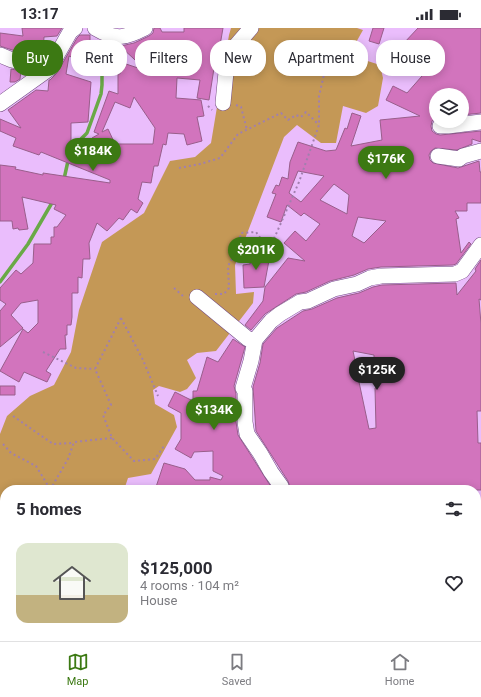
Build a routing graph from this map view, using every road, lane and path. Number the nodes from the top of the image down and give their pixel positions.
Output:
1 (75, 28) edge
2 (96, 28) edge
3 (145, 28) edge
4 (251, 28) edge
5 (63, 44) edge
6 (0, 55) edge
7 (12, 60) edge
8 (39, 76) edge
9 (324, 76) edge
10 (223, 103) dead end
11 (0, 104) edge
12 (481, 122) edge
13 (469, 123) edge
14 (319, 125) junction
15 (481, 151) edge
16 (438, 156) dead end
17 (179, 168) dead end
18 (481, 245) edge
19 (174, 288) dead end
20 (197, 297) junction
21 (255, 340) junction
22 (43, 352) dead end
23 (95, 370) junction
24 (158, 396) dead end
25 (13, 416) dead end
26 (112, 438) junction
27 (74, 442) junction
28 (3, 444) dead end
29 (164, 446) dead end
30 (47, 485) edge
31 (53, 485) edge
32 (280, 485) edge

1 - 5 street
2 - 3 street
4 - 10 street
6 - 7 street
8 - 11 street
9 - 14 path
12 - 13 street
14 - 17 path
14 - 20 path
15 - 16 street
18 - 21 street
19 - 20 path
20 - 21 street
21 - 32 street
22 - 23 path
23 - 24 path
23 - 26 path
25 - 27 path
26 - 27 path
26 - 29 path
27 - 31 path
28 - 30 path

